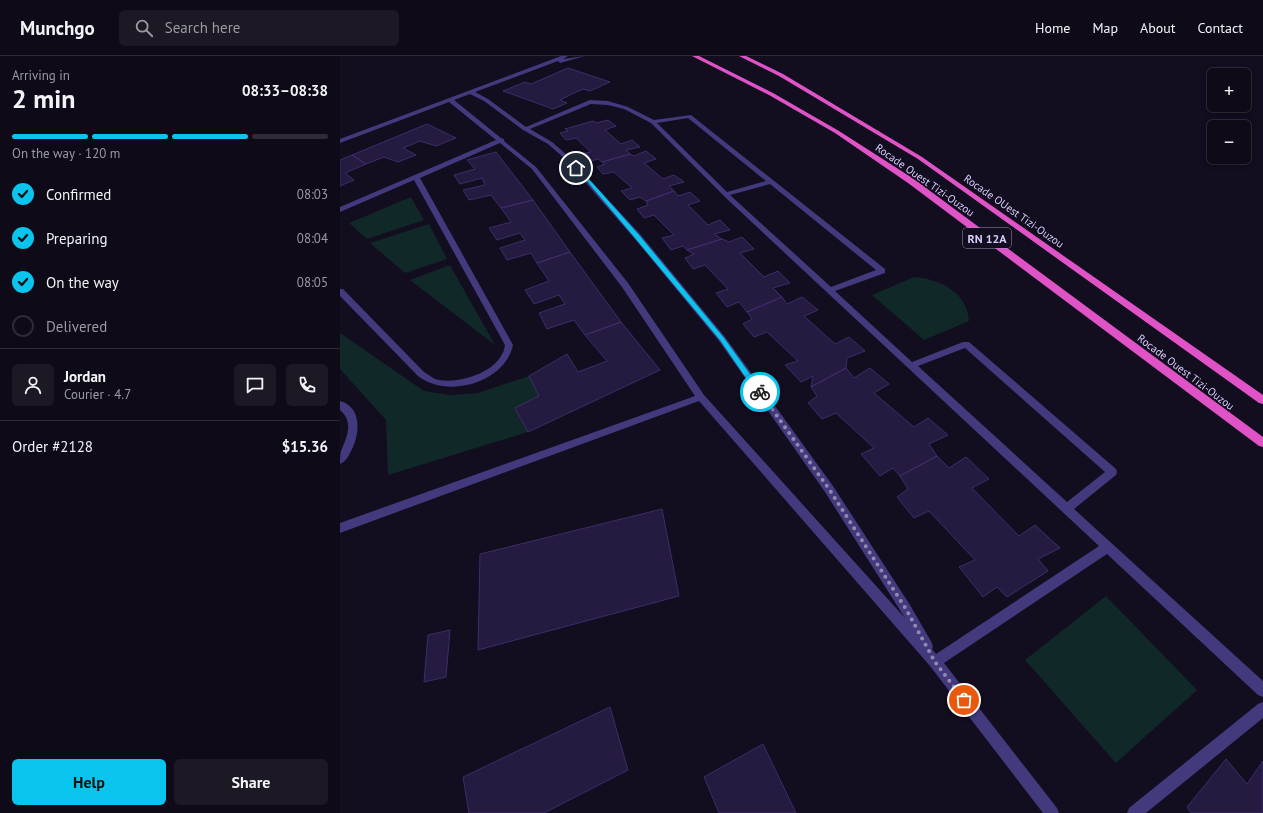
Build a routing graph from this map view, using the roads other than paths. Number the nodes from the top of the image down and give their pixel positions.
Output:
1 (565, 56) edge
2 (582, 56) edge
3 (695, 56) edge
4 (742, 56) edge
5 (552, 62) junction
6 (470, 92) junction
7 (450, 100) junction
8 (653, 122) junction
9 (525, 129) junction
10 (502, 140) junction
11 (340, 141) edge
12 (416, 177) junction
13 (771, 182) junction
14 (726, 194) junction
15 (340, 210) edge
16 (340, 291) edge
17 (829, 291) junction
18 (910, 366) junction
19 (701, 397) junction
20 (1263, 400) edge
21 (340, 404) edge
22 (1263, 443) edge
23 (340, 460) edge
24 (1066, 509) junction
25 (340, 528) edge
26 (1107, 547) junction
27 (935, 662) junction
28 (1263, 690) edge
29 (1263, 709) edge
30 (1052, 813) edge
31 (1134, 813) edge

1 - 5 street
2 - 5 street
3 - 22 highway, Rocade Ouest Tizi-Ouzou / RN 12A
4 - 20 highway, Rocade OUest Tizi-Ouzou / RN 12A
5 - 6 street
6 - 7 street
6 - 9 street
7 - 10 street
7 - 11 street
8 - 9 street
8 - 13 street
8 - 14 street
9 - 27 street
10 - 12 street
10 - 19 street
12 - 15 street
12 - 16 street
13 - 14 street
13 - 17 street
14 - 17 street
17 - 18 street
18 - 24 street
18 - 24 street
19 - 25 street
19 - 27 street
21 - 23 street
24 - 26 street
26 - 27 street
26 - 28 street
27 - 30 street
29 - 31 street

